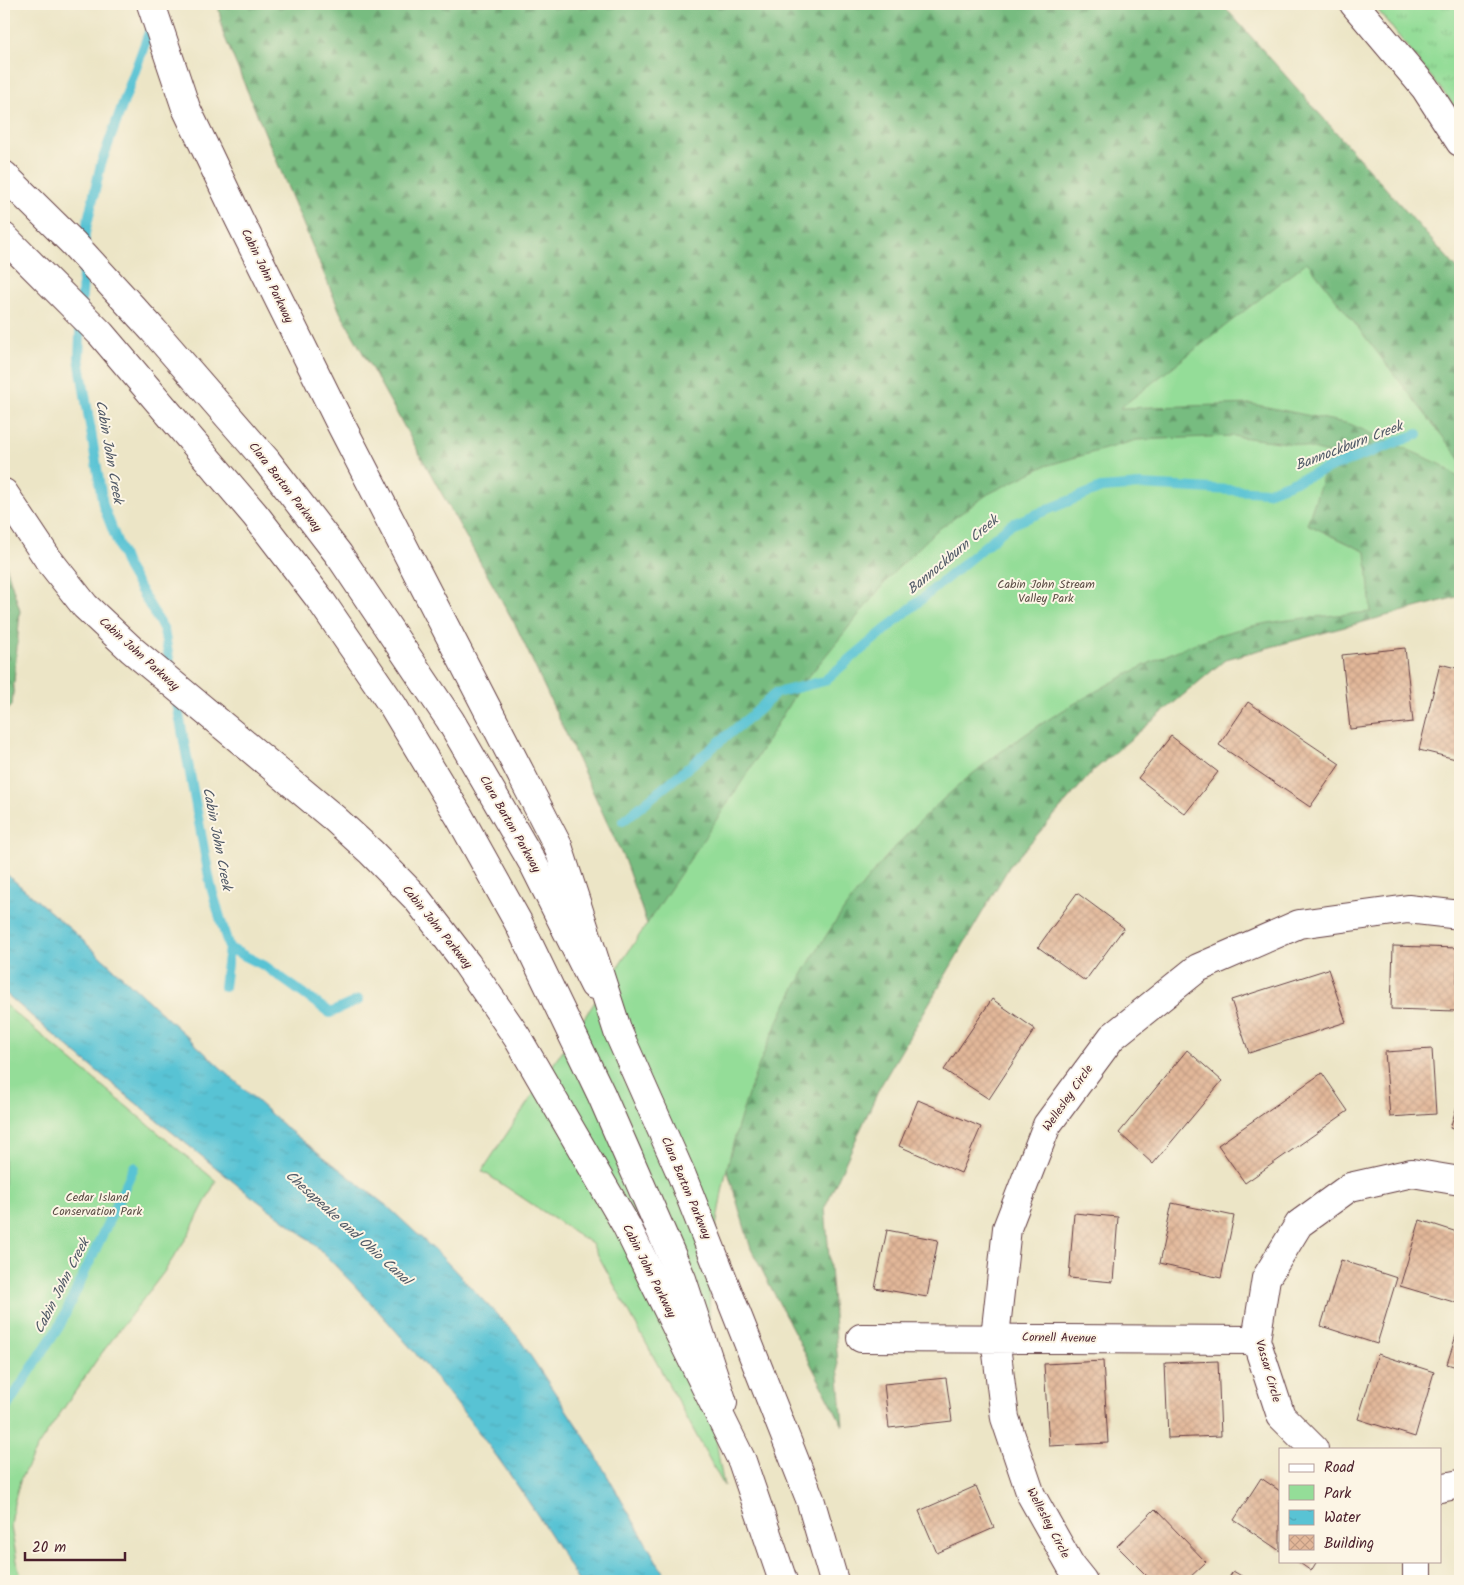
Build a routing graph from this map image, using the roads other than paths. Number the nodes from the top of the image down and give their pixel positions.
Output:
1 (151, 4) edge
2 (1354, 4) edge
3 (1460, 142) edge
4 (4, 175) edge
5 (4, 237) edge
6 (4, 493) edge
7 (1460, 915) edge
8 (618, 1032) junction
9 (1460, 1181) edge
10 (996, 1337) junction
11 (860, 1338) dead end
12 (1256, 1340) junction
13 (1313, 1448) edge
14 (742, 1461) junction
15 (1460, 1484) edge
16 (1442, 1488) edge
17 (1416, 1562) edge
18 (783, 1581) edge
19 (834, 1581) edge
20 (1083, 1581) edge
21 (1417, 1581) edge

1 - 8 main road, Cabin John Parkway
2 - 3 main road
4 - 8 main road, Clara Barton Parkway
5 - 14 main road
6 - 14 main road, Cabin John Parkway
7 - 10 main road, Wellesley Circle
8 - 19 main road, Clara Barton Parkway
9 - 12 main road, Vassar Circle
10 - 11 main road, Cornell Avenue
10 - 12 main road, Cornell Avenue
10 - 20 main road, Wellesley Circle
12 - 13 main road, Vassar Circle
14 - 18 main road
15 - 16 main road
17 - 21 main road

